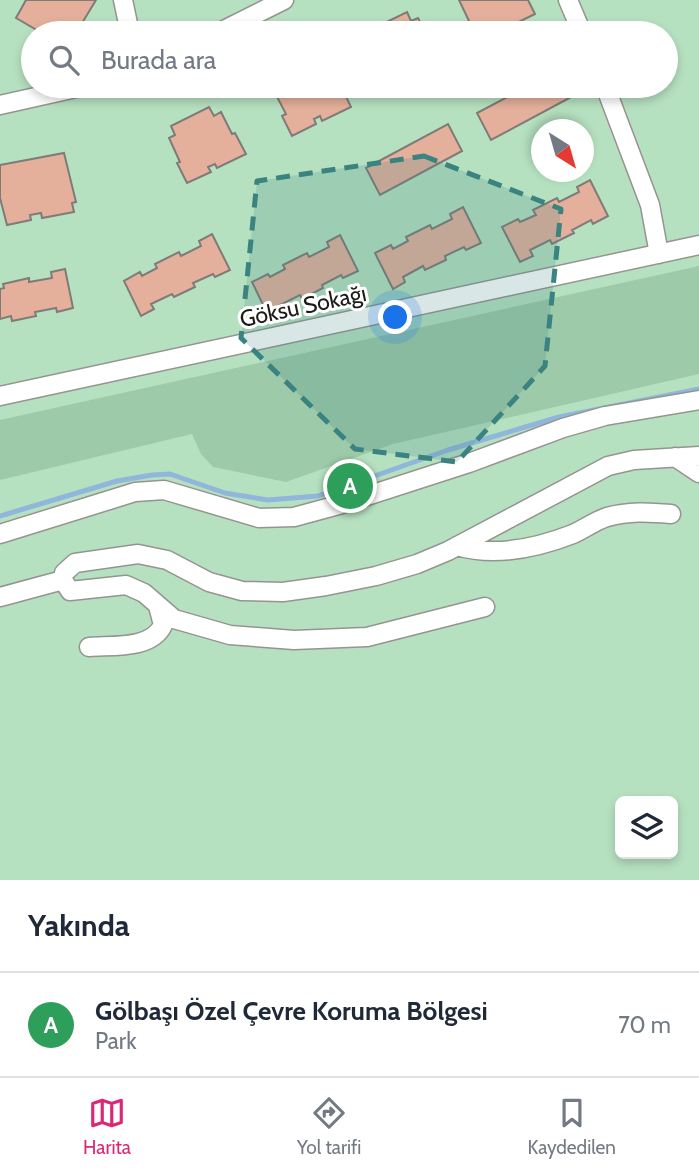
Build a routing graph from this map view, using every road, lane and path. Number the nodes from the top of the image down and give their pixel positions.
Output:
1 (122, 0) edge
2 (284, 0) edge
3 (568, 0) edge
4 (127, 21) edge
5 (242, 21) edge
6 (577, 21) edge
7 (31, 98) edge
8 (610, 98) edge
9 (0, 105) edge
10 (699, 245) edge
11 (659, 254) junction
12 (0, 396) edge
13 (699, 400) edge
14 (699, 456) edge
15 (675, 457) junction
16 (699, 472) edge
17 (671, 514) dead end
18 (0, 534) edge
19 (457, 546) junction
20 (63, 580) junction
21 (0, 597) edge
22 (158, 606) junction
23 (485, 607) dead end
24 (89, 647) dead end

1 - 4 street
2 - 5 street
3 - 6 street
7 - 9 street
8 - 11 street
10 - 11 street, Göksu Sokağı
11 - 12 street, Göksu Sokağı
13 - 18 street
14 - 15 street
15 - 16 street
15 - 19 street
17 - 19 street
19 - 20 street
20 - 21 street
20 - 22 street
22 - 23 street
22 - 24 street

